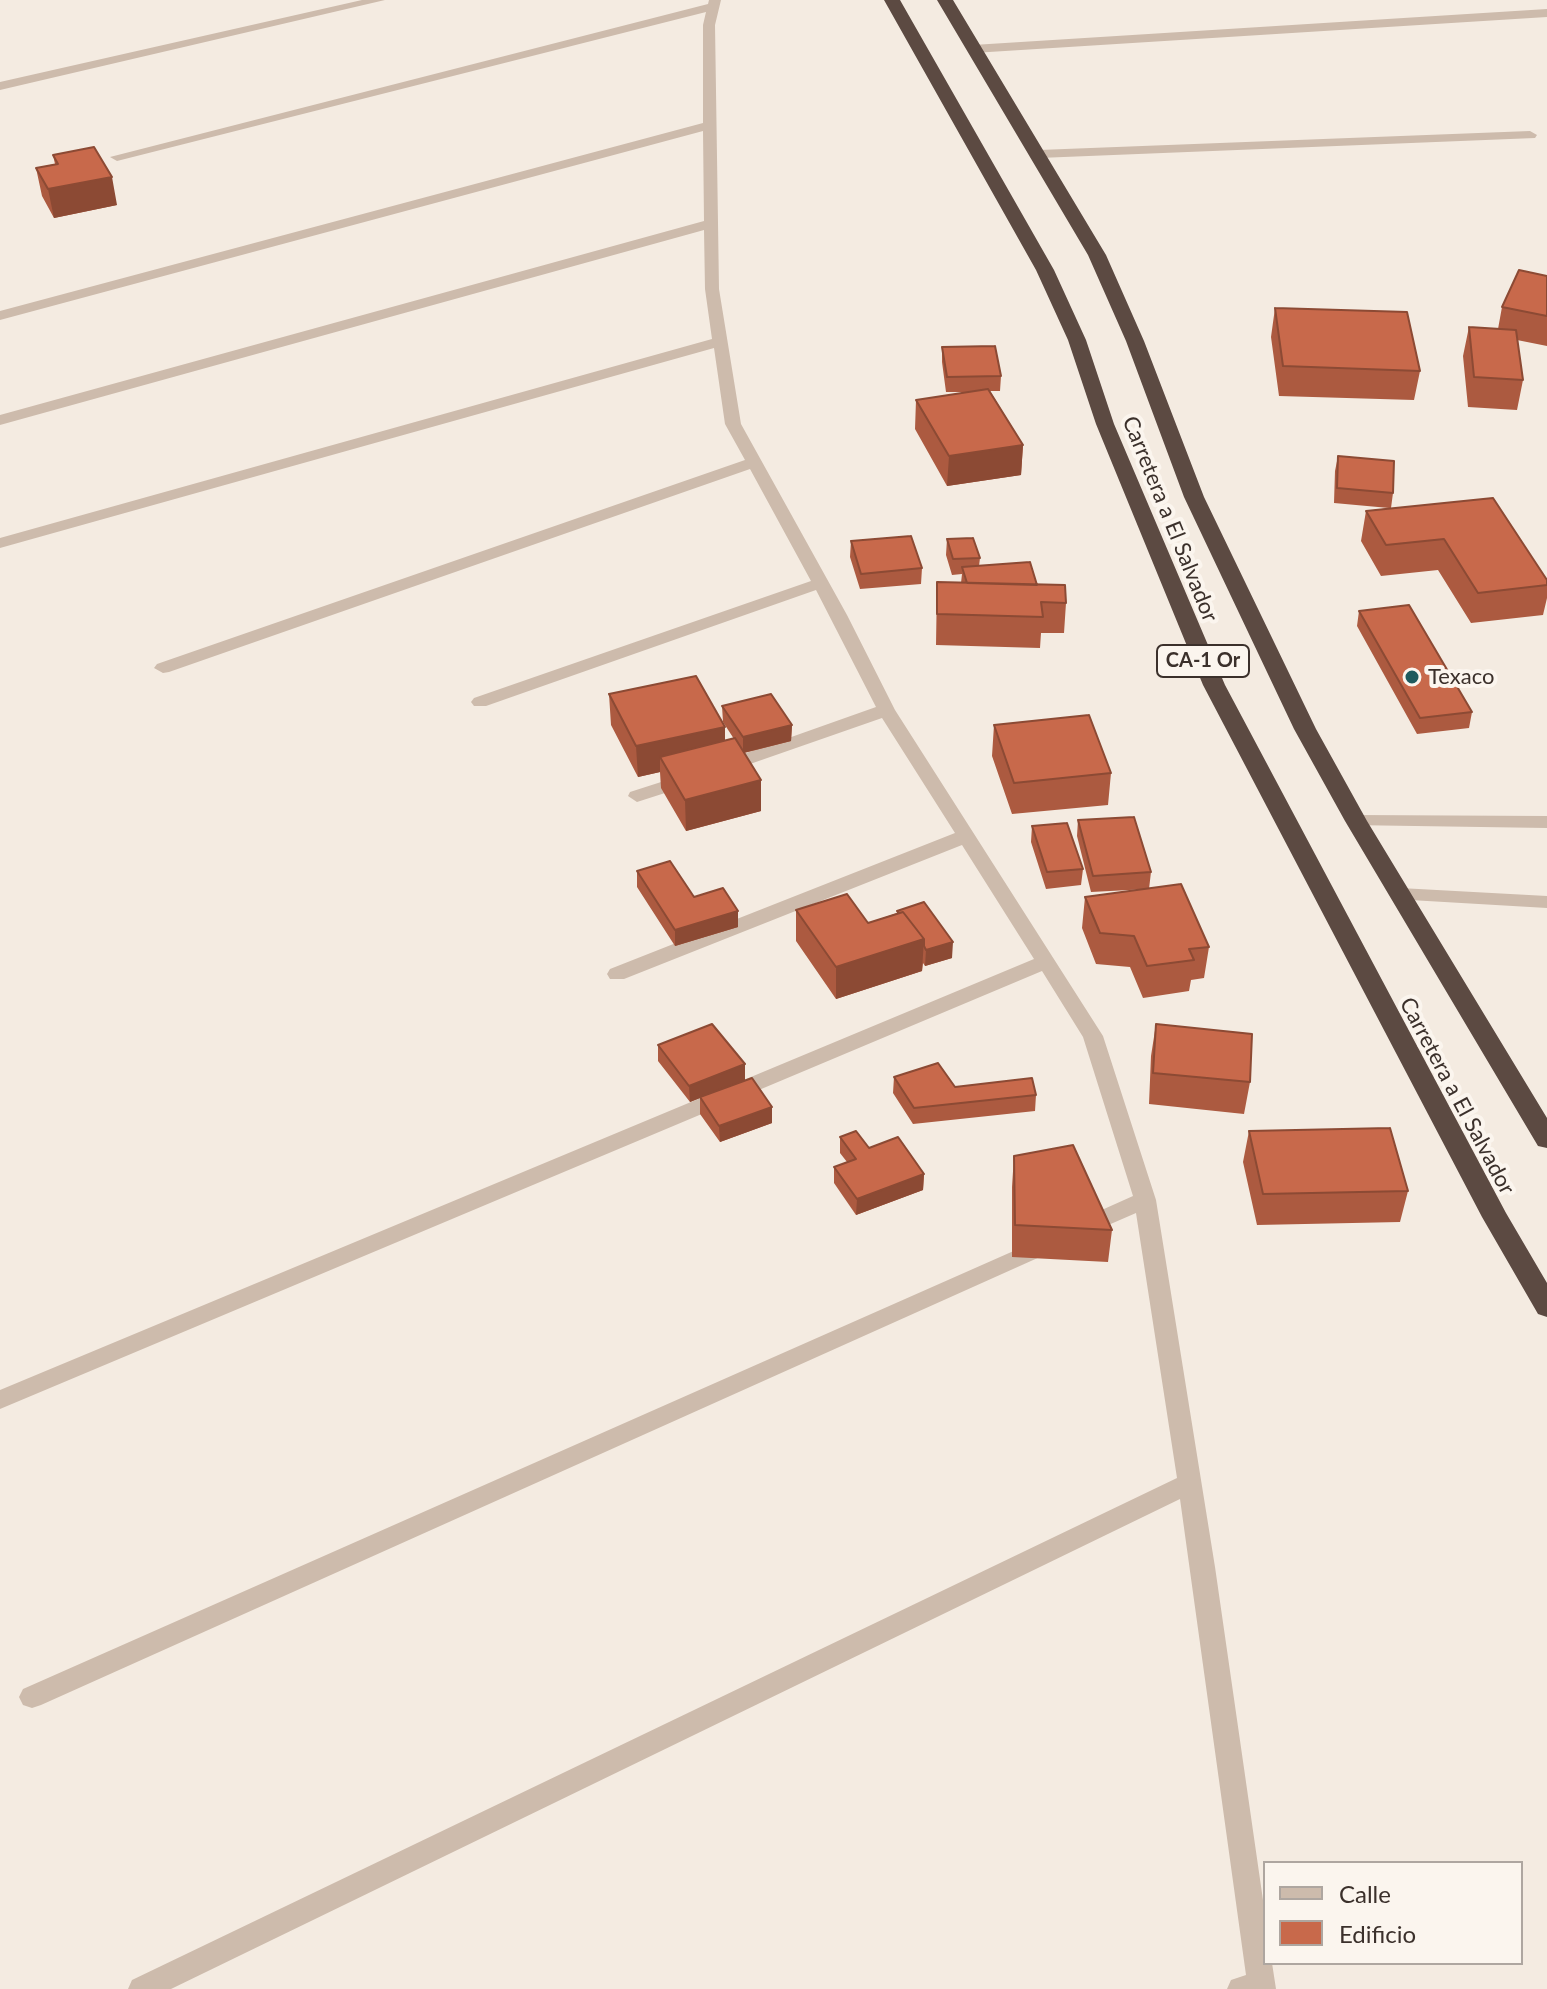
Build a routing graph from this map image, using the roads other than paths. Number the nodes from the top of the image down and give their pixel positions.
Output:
1 (379, 0) edge
2 (892, 0) edge
3 (945, 0) edge
4 (715, 3) edge
5 (1547, 13) edge
6 (973, 49) junction
7 (0, 86) edge
8 (710, 125) junction
9 (1530, 135) dead end
10 (1039, 154) junction
11 (117, 157) dead end
12 (711, 224) junction
13 (0, 316) edge
14 (720, 342) junction
15 (0, 420) edge
16 (751, 463) junction
17 (0, 543) edge
18 (820, 583) junction
19 (163, 668) dead end
20 (480, 702) dead end
21 (886, 710) junction
22 (637, 796) dead end
23 (1356, 821) junction
24 (1547, 822) edge
25 (966, 836) junction
26 (1400, 894) junction
27 (1547, 902) edge
28 (1046, 962) junction
29 (617, 974) dead end
30 (1547, 1139) edge
31 (1145, 1200) junction
32 (1547, 1307) edge
33 (0, 1400) edge
34 (1190, 1483) junction
35 (32, 1697) dead end
36 (1255, 1987) edge
37 (142, 1989) edge

1 - 7 street
2 - 32 highway, Carretera a El Salvador / CA-1 Or
3 - 6 highway, Carretera a El Salvador / CA-1 Or
4 - 8 street
4 - 11 street
5 - 6 street
6 - 10 highway, Carretera a El Salvador / CA-1 Or
8 - 12 street
8 - 13 street
9 - 10 street
10 - 23 highway, Carretera a El Salvador / CA-1 Or
12 - 14 street
12 - 15 street
14 - 16 street
14 - 17 street
16 - 18 street
16 - 19 street
18 - 20 street
18 - 21 street
21 - 22 street
21 - 25 street
23 - 24 street
23 - 26 highway, Carretera a El Salvador / CA-1 Or
25 - 28 street
25 - 29 street
26 - 27 street
26 - 30 highway, Carretera a El Salvador / CA-1 Or
28 - 31 street
28 - 33 street
31 - 34 street
31 - 35 street
34 - 36 street
34 - 37 street

